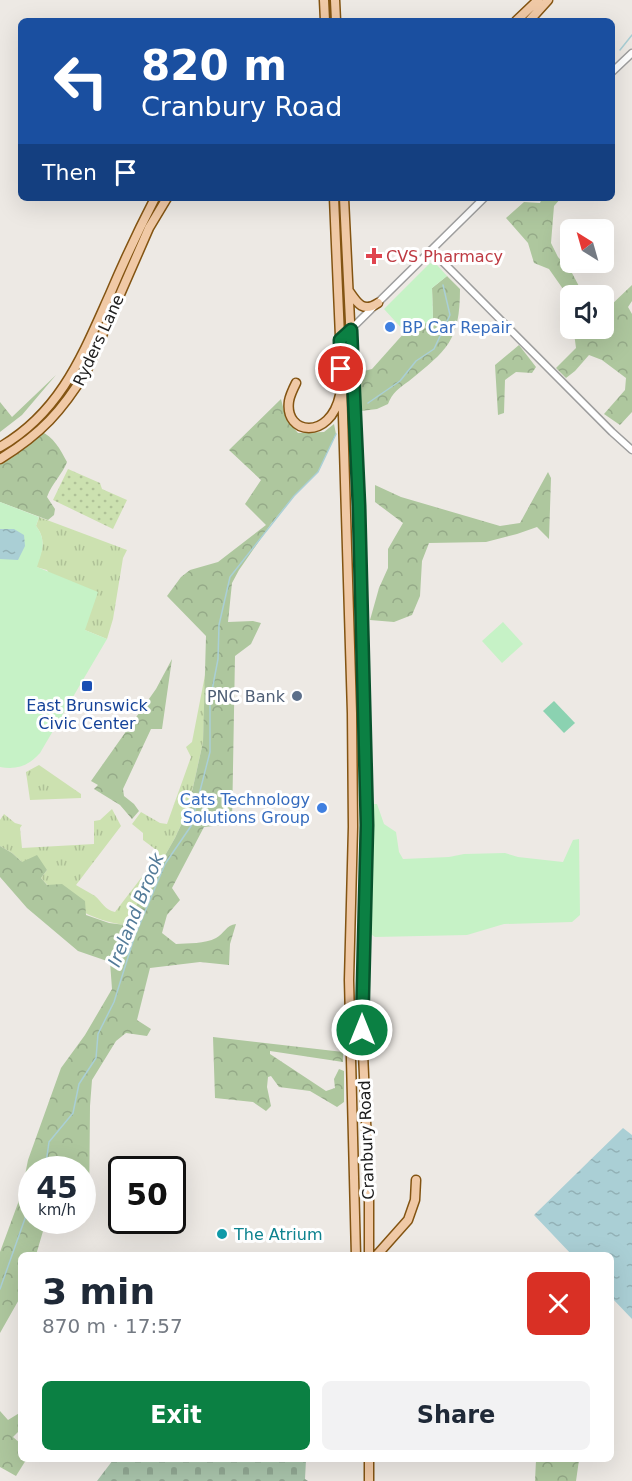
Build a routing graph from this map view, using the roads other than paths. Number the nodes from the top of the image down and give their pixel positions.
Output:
1 (324, 0) edge
2 (335, 0) edge
3 (538, 0) edge
4 (548, 0) edge
5 (325, 18) edge
6 (336, 18) edge
7 (519, 18) edge
8 (532, 18) edge
9 (632, 52) edge
10 (615, 69) edge
11 (154, 201) edge
12 (165, 201) edge
13 (333, 201) edge
14 (344, 201) edge
15 (481, 201) edge
16 (431, 250) junction
17 (349, 290) junction
18 (378, 303) junction
19 (351, 330) junction
20 (340, 340) junction
21 (296, 383) dead end
22 (342, 383) junction
23 (0, 447) edge
24 (632, 450) edge
25 (0, 459) edge
26 (416, 1180) dead end
27 (356, 1252) edge
28 (369, 1252) edge
29 (380, 1252) edge
30 (369, 1462) edge
31 (369, 1481) edge

1 - 5 main road
2 - 6 main road
3 - 7 main road
4 - 8 main road
9 - 10 street
11 - 23 main road, Ryders Lane
12 - 25 main road, Ryders Lane
13 - 20 main road, Cranbury Road
14 - 17 main road, Cranbury Road
15 - 16 street
16 - 18 street
16 - 24 street
17 - 18 main road
17 - 19 main road, Cranbury Road
18 - 19 street
19 - 20 street
19 - 28 main road, Cranbury Road
20 - 22 main road, Cranbury Road
21 - 22 main road
22 - 27 main road, Cranbury Road
26 - 29 main road
30 - 31 main road

